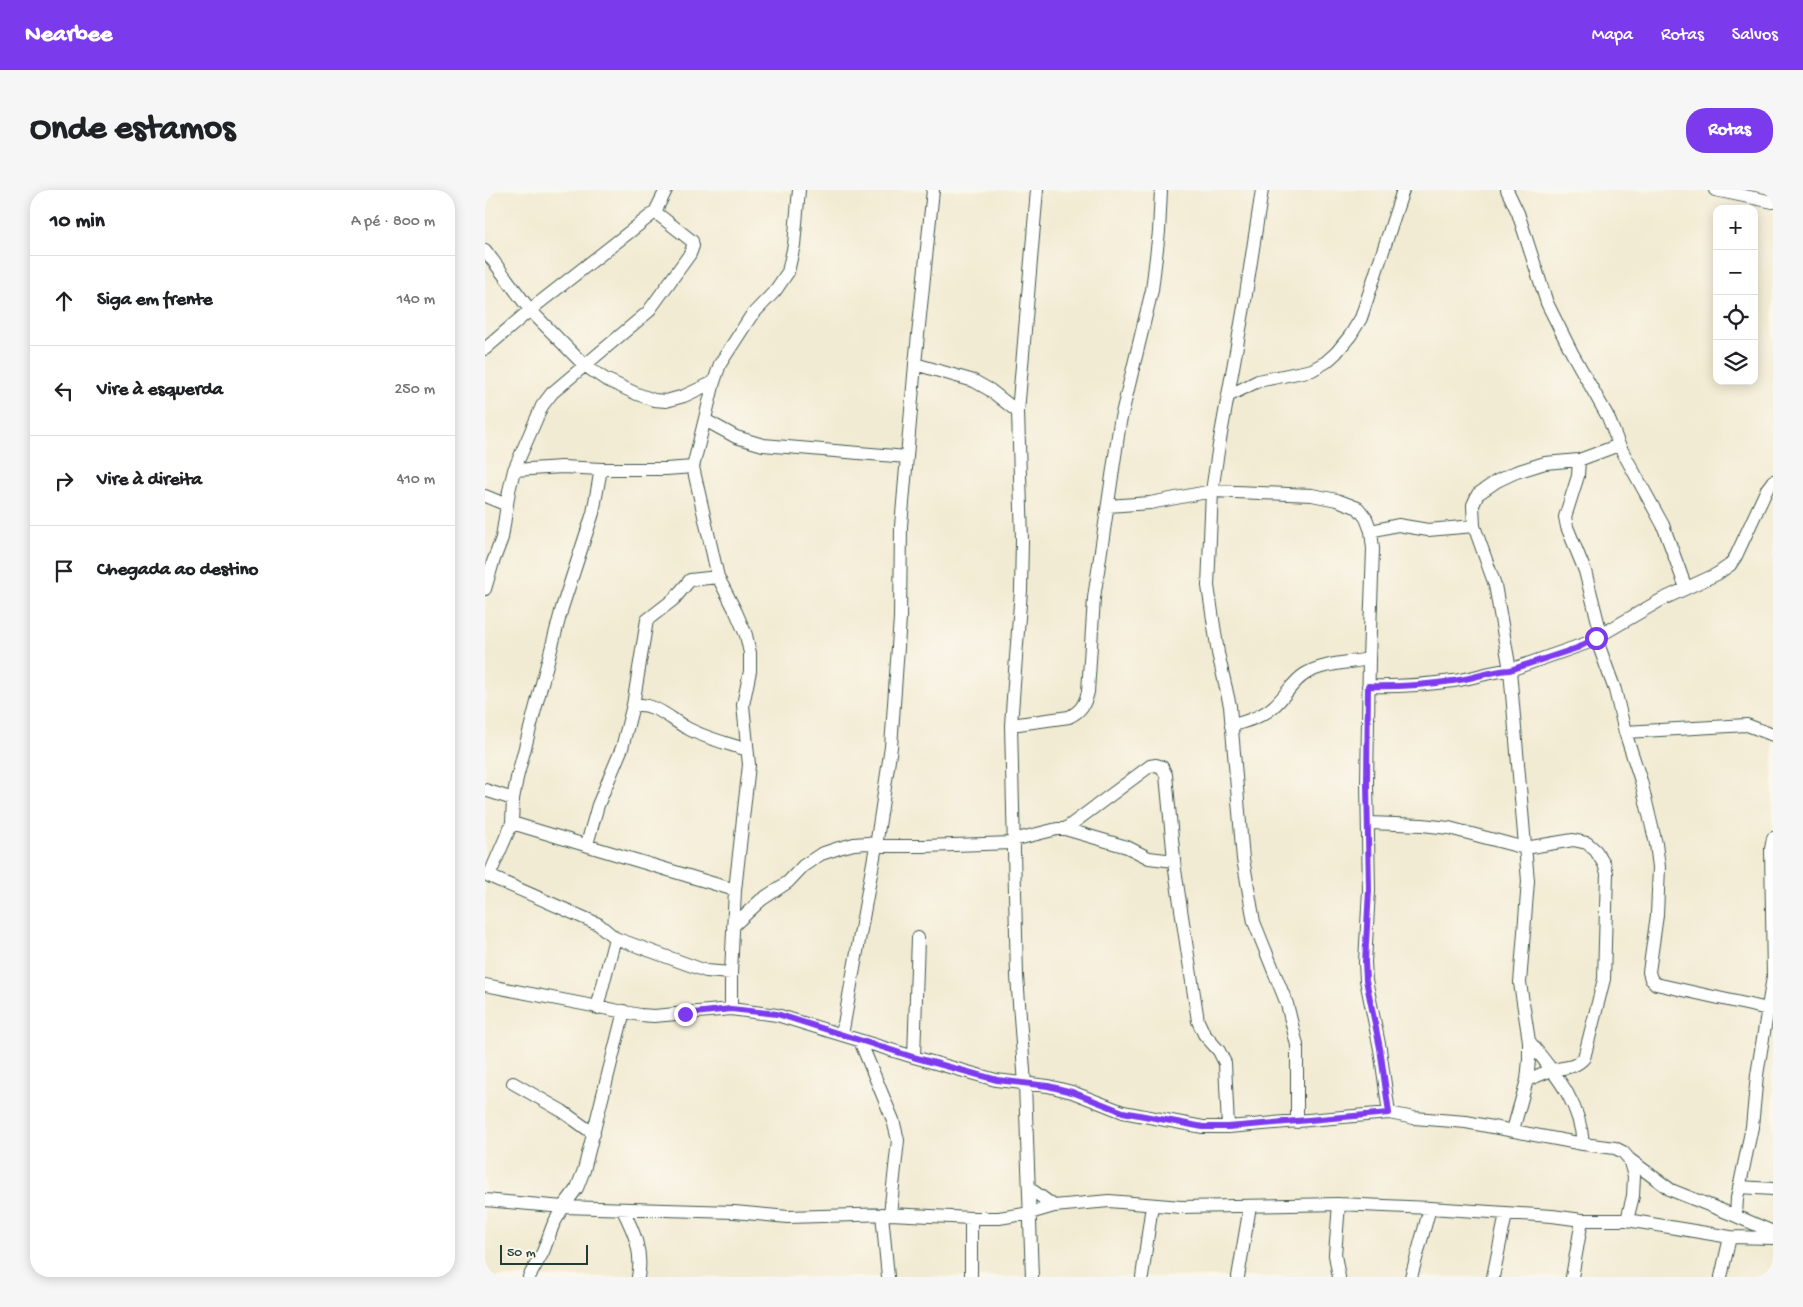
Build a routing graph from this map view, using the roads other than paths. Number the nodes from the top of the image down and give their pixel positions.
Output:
1 (666, 190) edge
2 (799, 190) edge
3 (933, 190) edge
4 (1037, 190) edge
5 (1161, 190) edge
6 (1262, 190) edge
7 (1403, 190) edge
8 (1507, 190) edge
9 (1715, 190) edge
10 (1773, 202) edge
11 (655, 212) junction
12 (485, 250) edge
13 (531, 310) junction
14 (485, 349) edge
15 (915, 364) junction
16 (584, 365) junction
17 (714, 382) junction
18 (1228, 396) junction
19 (1019, 412) junction
20 (705, 420) junction
21 (1619, 445) junction
22 (907, 457) junction
23 (1579, 460) junction
24 (693, 466) junction
25 (601, 469) junction
26 (515, 470) junction
27 (1773, 480) edge
28 (1212, 491) junction
29 (485, 496) edge
30 (507, 505) junction
31 (1108, 506) junction
32 (1473, 526) junction
33 (1371, 531) junction
34 (718, 577) junction
35 (1686, 588) junction
36 (485, 589) edge
37 (1598, 636) junction
38 (1369, 659) junction
39 (1510, 670) junction
40 (1368, 686) junction
41 (633, 705) junction
42 (1011, 725) junction
43 (1231, 726) junction
44 (1625, 732) junction
45 (1773, 735) edge
46 (747, 750) junction
47 (485, 790) edge
48 (513, 799) junction
49 (512, 823) junction
50 (1369, 823) junction
51 (1065, 829) junction
52 (1773, 838) edge
53 (1013, 841) junction
54 (587, 844) junction
55 (876, 846) junction
56 (1525, 848) junction
57 (1174, 861) junction
58 (487, 880) edge
59 (735, 890) junction
60 (733, 926) junction
61 (615, 938) junction
62 (918, 938) dead end
63 (731, 973) junction
64 (485, 985) edge
65 (597, 1008) junction
66 (731, 1009) junction
67 (1768, 1009) junction
68 (624, 1011) junction
69 (842, 1035) junction
70 (860, 1041) junction
71 (1529, 1041) junction
72 (913, 1057) junction
73 (1552, 1070) junction
74 (1527, 1080) junction
75 (513, 1083) dead end
76 (1025, 1084) junction
77 (1389, 1113) junction
78 (1297, 1122) junction
79 (1228, 1127) junction
80 (1513, 1130) junction
81 (594, 1134) junction
82 (1583, 1144) junction
83 (1629, 1159) junction
84 (1739, 1187) junction
85 (1029, 1188) junction
86 (1773, 1189) edge
87 (485, 1200) edge
88 (1339, 1204) junction
89 (1153, 1205) junction
90 (1054, 1206) junction
91 (1250, 1206) junction
92 (563, 1207) junction
93 (1430, 1208) junction
94 (623, 1210) junction
95 (1030, 1213) junction
96 (886, 1214) junction
97 (1506, 1214) junction
98 (1736, 1216) junction
99 (971, 1218) junction
100 (1582, 1220) junction
101 (1627, 1220) junction
102 (1773, 1232) edge
103 (1730, 1237) junction
104 (1773, 1238) edge
105 (529, 1277) edge
106 (638, 1277) edge
107 (888, 1277) edge
108 (971, 1277) edge
109 (1032, 1277) edge
110 (1142, 1277) edge
111 (1239, 1277) edge
112 (1339, 1277) edge
113 (1411, 1277) edge
114 (1493, 1277) edge
115 (1573, 1277) edge
116 (1721, 1277) edge

1 - 11 street
2 - 17 street
3 - 15 street
4 - 19 street
5 - 31 street
6 - 18 street
7 - 18 street
8 - 21 street
9 - 10 street
11 - 13 street
11 - 16 street
12 - 13 street
13 - 14 street
13 - 16 street
15 - 19 street
15 - 22 street
16 - 17 street
16 - 26 street
17 - 20 street
18 - 28 street
19 - 42 street
20 - 22 street
20 - 24 street
21 - 23 street
21 - 35 street
22 - 55 street
23 - 32 street
23 - 37 street
24 - 25 street
24 - 34 street
25 - 26 street
25 - 48 street
26 - 30 street
27 - 35 street
28 - 31 street
28 - 33 street
28 - 43 street
29 - 30 street
30 - 36 street
31 - 42 street
32 - 33 street
32 - 39 street
33 - 38 street
34 - 41 street
34 - 46 street
35 - 37 street
37 - 39 street
37 - 44 street
38 - 40 street
38 - 43 street
39 - 40 street
39 - 56 street
40 - 50 street
41 - 46 street
41 - 54 street
42 - 53 street
43 - 78 street
44 - 45 street
44 - 67 street
46 - 59 street
47 - 48 street
48 - 49 street
49 - 54 street
49 - 58 street
50 - 56 street
50 - 77 street
51 - 53 street
51 - 57 street
51 - 57 street
52 - 67 street
53 - 55 street
53 - 76 street
54 - 59 street
55 - 60 street
55 - 69 street
56 - 71 street
56 - 73 street
57 - 79 street
58 - 61 street
59 - 60 street
60 - 63 street
61 - 63 street
61 - 65 street
62 - 72 street
63 - 66 street
64 - 65 street
65 - 68 street
66 - 68 street
66 - 69 street
67 - 84 street
68 - 81 street
69 - 70 street
70 - 72 street
70 - 96 street
71 - 73 street
71 - 74 street
72 - 76 street
73 - 74 street
73 - 82 street
74 - 80 street
75 - 81 street
76 - 79 street
76 - 85 street
77 - 78 street
77 - 80 street
78 - 79 street
80 - 82 street
81 - 92 street
82 - 83 street
83 - 98 street
83 - 101 street
84 - 86 street
84 - 98 street
85 - 90 street
85 - 95 street
87 - 92 street
88 - 91 street
88 - 93 street
88 - 112 street
89 - 90 street
89 - 91 street
89 - 110 street
90 - 95 street
91 - 111 street
92 - 94 street
92 - 105 street
93 - 97 street
93 - 113 street
94 - 96 street
94 - 106 street
95 - 99 street
95 - 109 street
96 - 99 street
96 - 107 street
97 - 100 street
97 - 114 street
98 - 102 street
99 - 108 street
100 - 101 street
100 - 115 street
101 - 103 street
103 - 104 street
103 - 116 street

